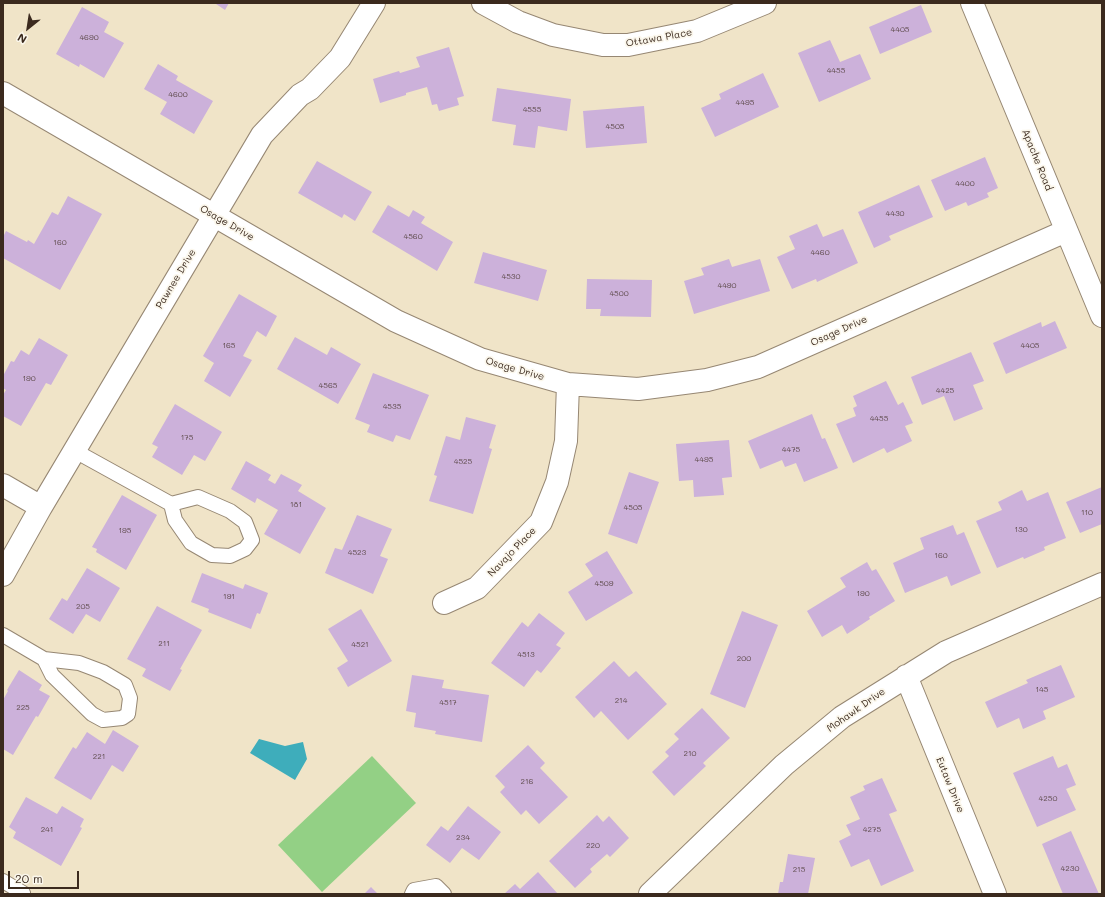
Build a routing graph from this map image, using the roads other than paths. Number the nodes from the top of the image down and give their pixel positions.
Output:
1 (374, 3) edge
2 (483, 3) edge
3 (764, 3) edge
4 (972, 3) edge
5 (3, 93) edge
6 (214, 215) junction
7 (1066, 231) junction
8 (1102, 316) edge
9 (568, 384) junction
10 (75, 451) junction
11 (3, 485) edge
12 (171, 504) junction
13 (42, 507) junction
14 (3, 575) edge
15 (1102, 584) edge
16 (444, 603) dead end
17 (3, 635) edge
18 (44, 659) junction
19 (906, 676) junction
20 (3, 881) edge
21 (23, 893) dead end
22 (412, 894) edge
23 (444, 894) edge
24 (650, 894) edge
25 (995, 894) edge

1 - 6 street, Pawnee Drive
2 - 3 street, Ottawa Place
4 - 7 street, Apache Road
5 - 6 street, Osage Drive
6 - 9 street, Osage Drive
6 - 10 street, Pawnee Drive
7 - 8 street, Apache Road
7 - 9 street, Osage Drive
9 - 16 street, Navajo Place
10 - 12 lane
10 - 13 street, Pawnee Drive
11 - 13 street
12 - 12 lane
13 - 14 street, Pawnee Drive
15 - 19 street, Mohawk Drive
17 - 18 lane
18 - 18 lane
19 - 24 street, Mohawk Drive
19 - 25 street, Eutaw Drive
20 - 21 lane
22 - 23 lane

